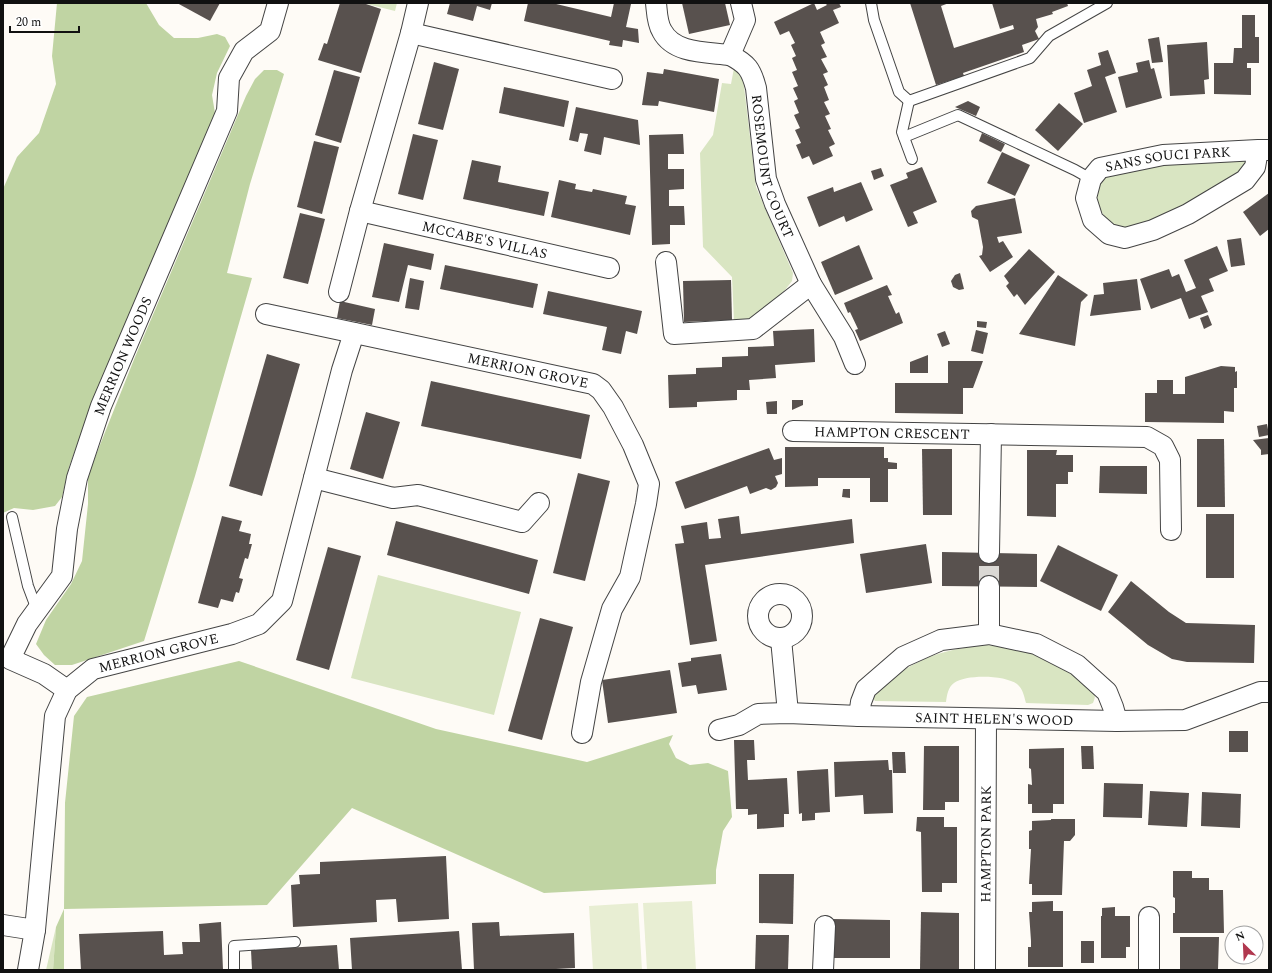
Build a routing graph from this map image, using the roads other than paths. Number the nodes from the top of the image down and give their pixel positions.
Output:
1 (278, 3) edge
2 (418, 3) edge
3 (656, 3) edge
4 (741, 3) edge
5 (871, 3) edge
6 (1107, 3) edge
7 (411, 33) junction
8 (730, 55) junction
9 (612, 79) dead end
10 (909, 101) junction
11 (904, 137) junction
12 (1264, 150) edge
13 (912, 159) dead end
14 (1090, 179) junction
15 (360, 211) junction
16 (666, 262) dead end
17 (609, 268) dead end
18 (811, 284) junction
19 (339, 292) dead end
20 (266, 314) dead end
21 (354, 333) junction
22 (855, 364) dead end
23 (793, 431) dead end
24 (991, 434) junction
25 (314, 478) junction
26 (539, 503) dead end
27 (12, 518) dead end
28 (1171, 530) dead end
29 (990, 553) tunnel mouth
30 (989, 586) tunnel mouth
31 (37, 610) junction
32 (989, 634) junction
33 (781, 639) dead end
34 (7, 658) edge
35 (67, 690) junction
36 (1269, 692) edge
37 (788, 713) junction
38 (860, 716) junction
39 (986, 719) junction
40 (1117, 721) junction
41 (719, 730) dead end
42 (582, 733) dead end
43 (1149, 917) dead end
44 (3, 925) edge
45 (825, 926) dead end
46 (35, 930) junction
47 (295, 942) dead end
48 (28, 970) edge
49 (234, 970) edge
50 (823, 970) edge
51 (985, 970) edge
52 (1149, 970) edge

1 - 31 street, MERRION WOODS
2 - 7 street
3 - 8 street, ROSEMOUNT COURT
4 - 8 street
5 - 10 lane
6 - 10 lane
7 - 9 street
7 - 15 street
8 - 18 street, ROSEMOUNT COURT
10 - 11 lane
11 - 13 lane
11 - 14 lane
12 - 14 street, SANS SOUCI PARK
12 - 14 street, SANS SOUCI PARK
15 - 17 street, MCCABE'S VILLAS
15 - 19 street
16 - 18 street
18 - 22 street, ROSEMOUNT COURT
20 - 21 street, MERRION GROVE
21 - 25 street, MERRION GROVE
21 - 42 street, MERRION GROVE
23 - 24 street, HAMPTON CRESCENT
24 - 28 street, HAMPTON CRESCENT
24 - 29 street
25 - 26 street
25 - 35 street, MERRION GROVE
27 - 31 lane
30 - 32 street
31 - 34 street, MERRION WOODS
32 - 38 street
32 - 40 street
33 - 37 street
34 - 35 street, MERRION WOODS
35 - 46 street, MERRION GROVE
36 - 40 street, SAINT HELEN'S WOOD
37 - 38 street, SAINT HELEN'S WOOD
37 - 41 street, SAINT HELEN'S WOOD
38 - 39 street, SAINT HELEN'S WOOD
39 - 40 street, SAINT HELEN'S WOOD
39 - 51 street, HAMPTON PARK
43 - 52 street
44 - 46 street
45 - 50 street
46 - 48 street, MERRION GROVE
47 - 49 lane

